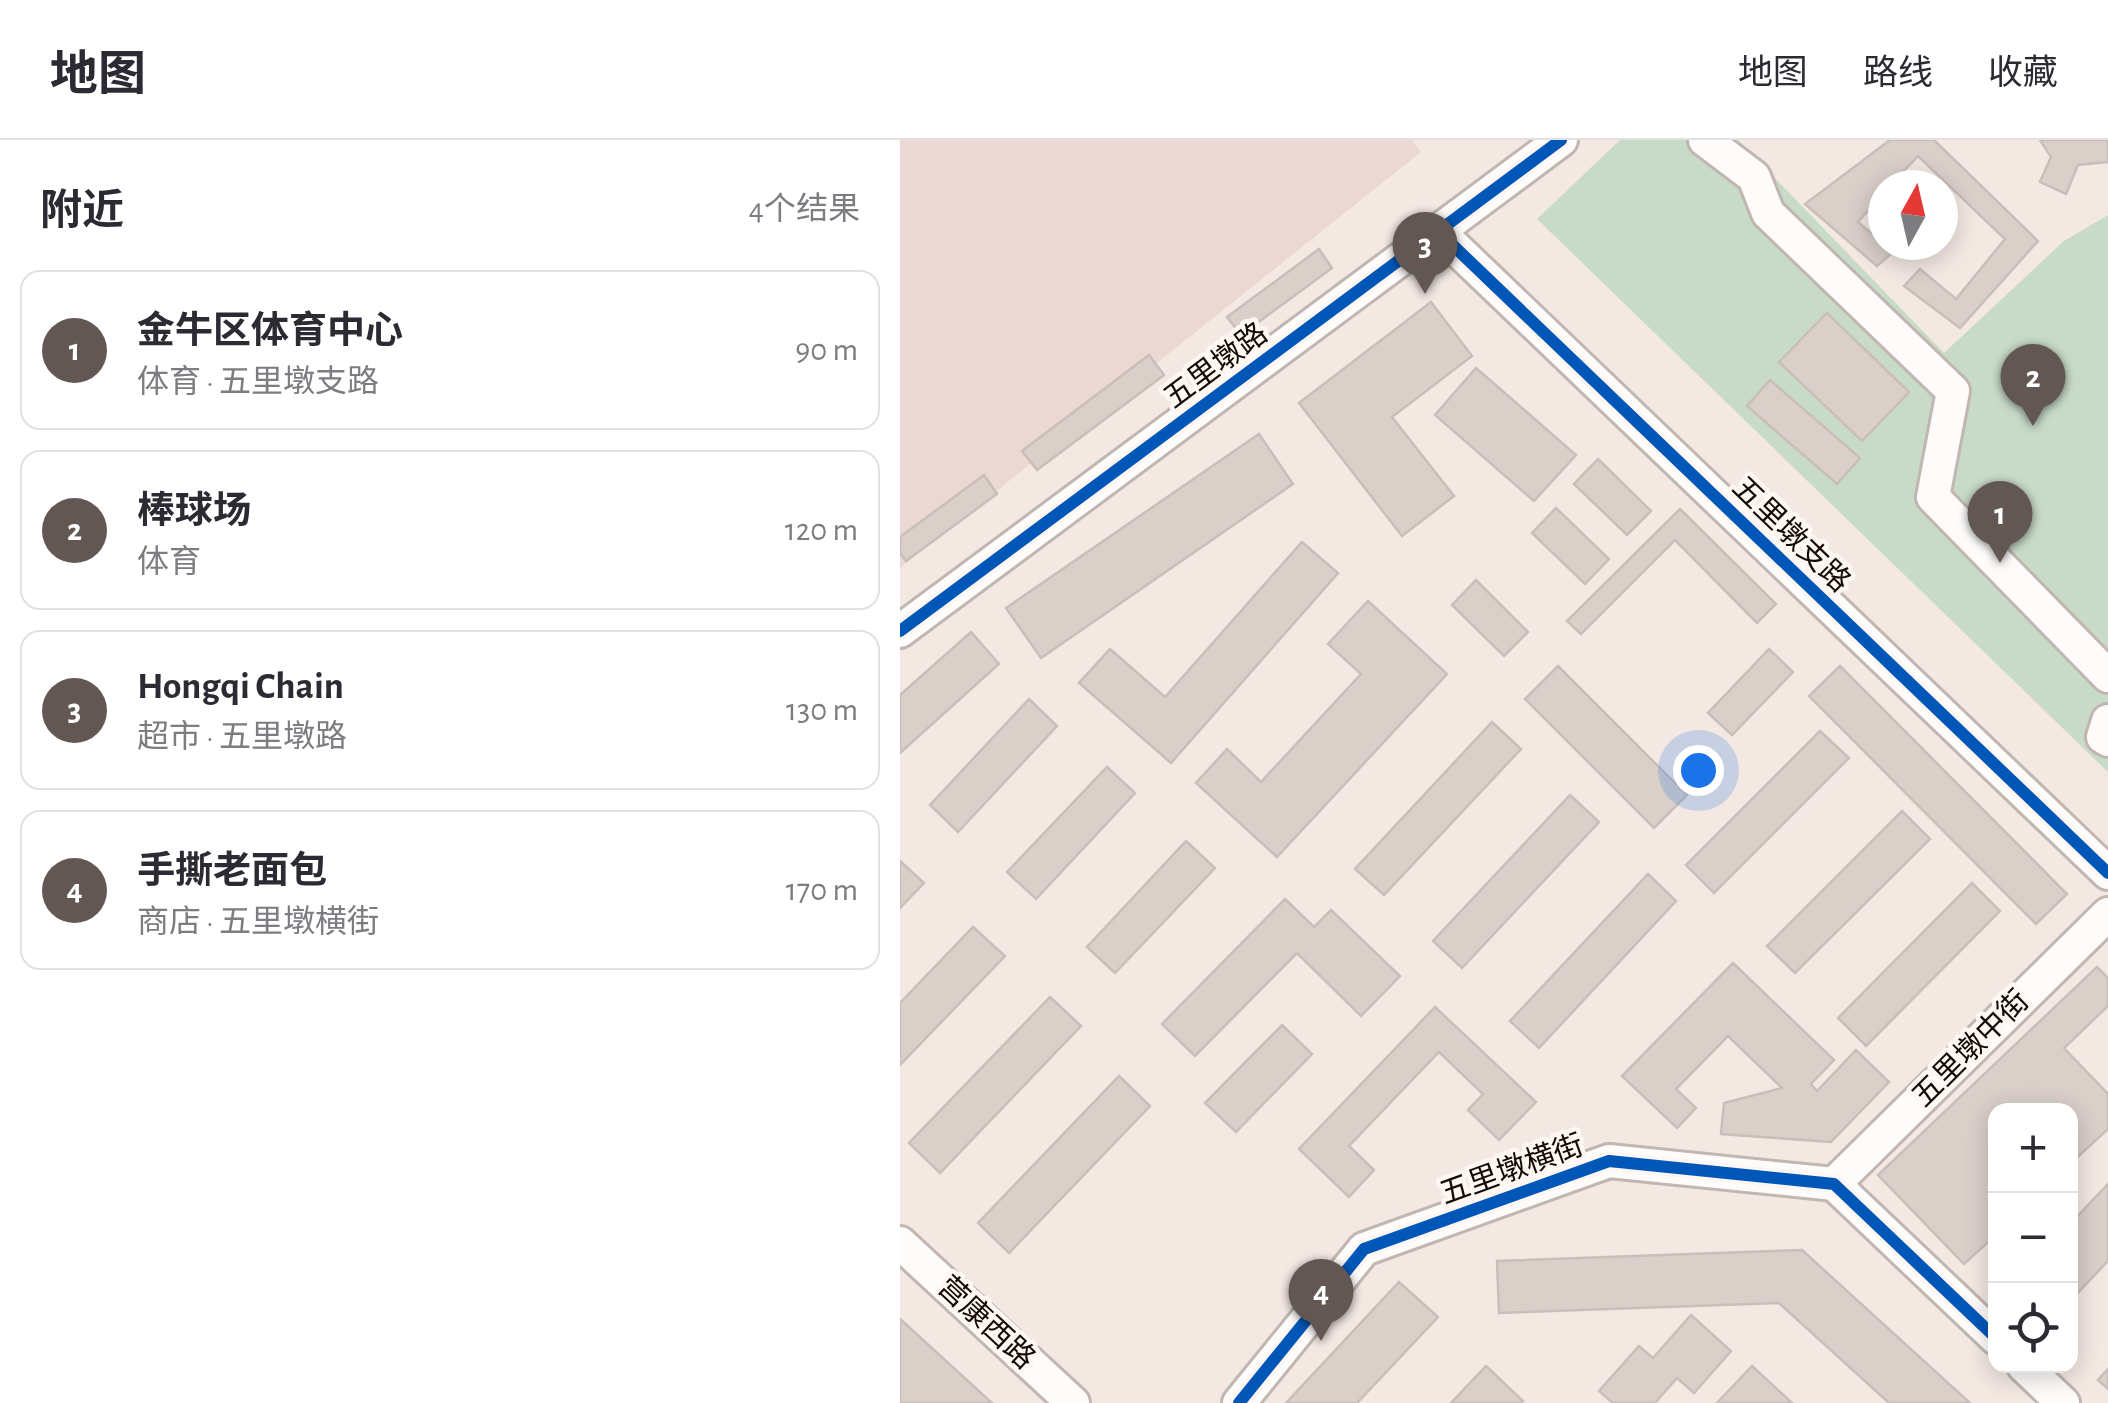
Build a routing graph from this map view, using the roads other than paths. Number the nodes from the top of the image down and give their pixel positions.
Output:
1 (1561, 140) edge
2 (1705, 140) edge
3 (1439, 232) junction
4 (900, 631) edge
5 (2108, 676) edge
6 (2108, 721) edge
7 (2108, 740) edge
8 (2107, 871) edge
9 (2108, 914) edge
10 (1834, 1184) junction
11 (900, 1243) edge
12 (1988, 1330) edge
13 (2031, 1373) edge
14 (1073, 1403) edge
15 (1239, 1403) edge
16 (2063, 1403) edge

1 - 3 street, 五里墩路
2 - 5 street
3 - 4 street, 五里墩路
3 - 8 street, 五里墩支路
6 - 7 street
9 - 10 street, 五里墩中街
10 - 12 street
10 - 15 street, 五里墩横街
11 - 14 street, 营康西路
13 - 16 street

